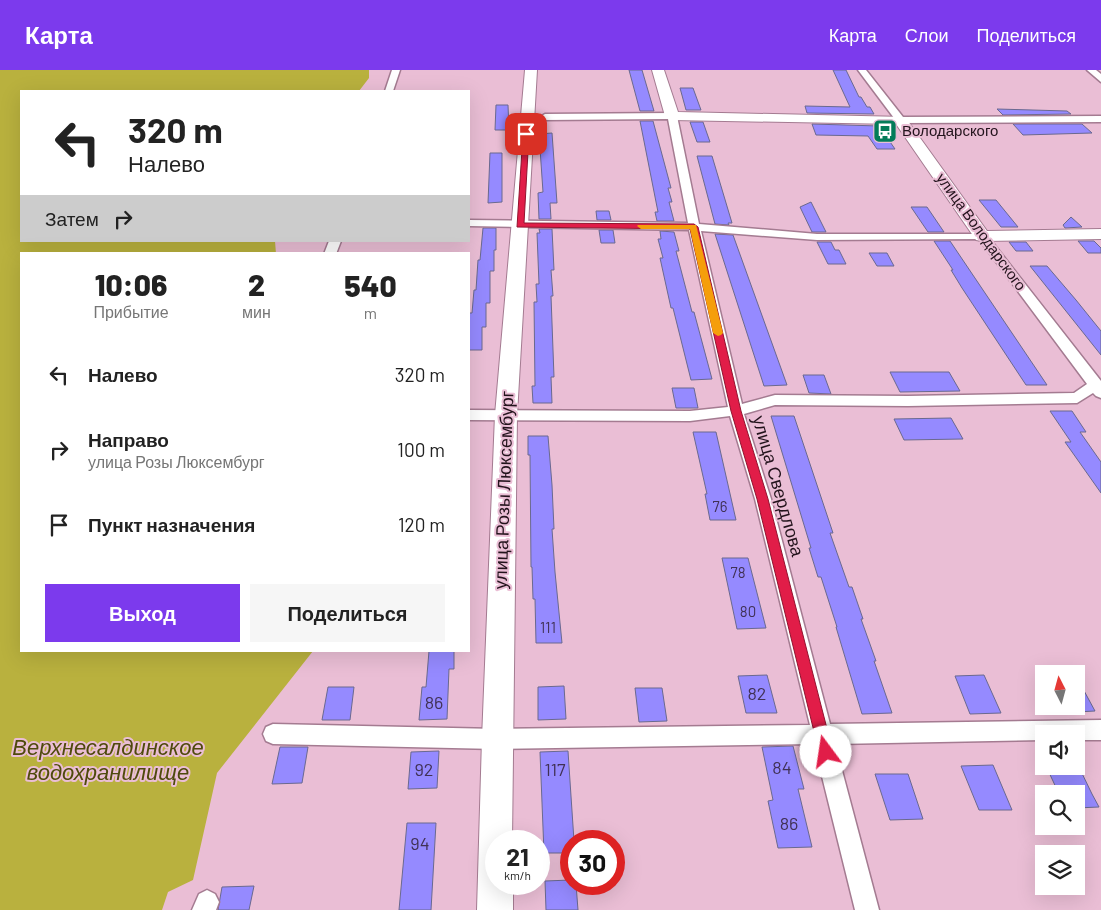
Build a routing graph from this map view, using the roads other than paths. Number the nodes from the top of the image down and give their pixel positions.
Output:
1 (396, 70) edge
2 (531, 70) edge
3 (658, 70) edge
4 (862, 70) edge
5 (1091, 70) edge
6 (1101, 79) edge
7 (389, 90) edge
8 (672, 116) junction
9 (545, 117) dead end
10 (1101, 119) edge
11 (900, 120) junction
12 (470, 223) edge
13 (520, 225) junction
14 (694, 227) junction
15 (1101, 234) edge
16 (982, 236) junction
17 (1099, 388) edge
18 (736, 411) junction
19 (470, 415) edge
20 (506, 415) junction
21 (1101, 730) edge
22 (273, 734) dead end
23 (822, 734) junction
24 (497, 739) junction
25 (495, 910) edge
26 (867, 910) edge

1 - 7 street
2 - 13 street, улица Розы Люксембург
3 - 8 street, улица Свердлова
4 - 11 street, улица Володарского
5 - 6 street
8 - 9 street
8 - 11 street
8 - 14 street, улица Свердлова
10 - 11 street
11 - 16 street, улица Володарского
12 - 13 street
13 - 14 street
13 - 20 street, улица Розы Люксембург
14 - 16 street
14 - 18 street, улица Свердлова
15 - 16 street
16 - 17 street, улица Володарского
17 - 18 street
18 - 20 street
18 - 23 street, улица Свердлова
19 - 20 street
20 - 24 street, улица Розы Люксембург
21 - 23 street
22 - 24 street
23 - 24 street
23 - 26 street, улица Свердлова
24 - 25 street, улица Розы Люксембург

